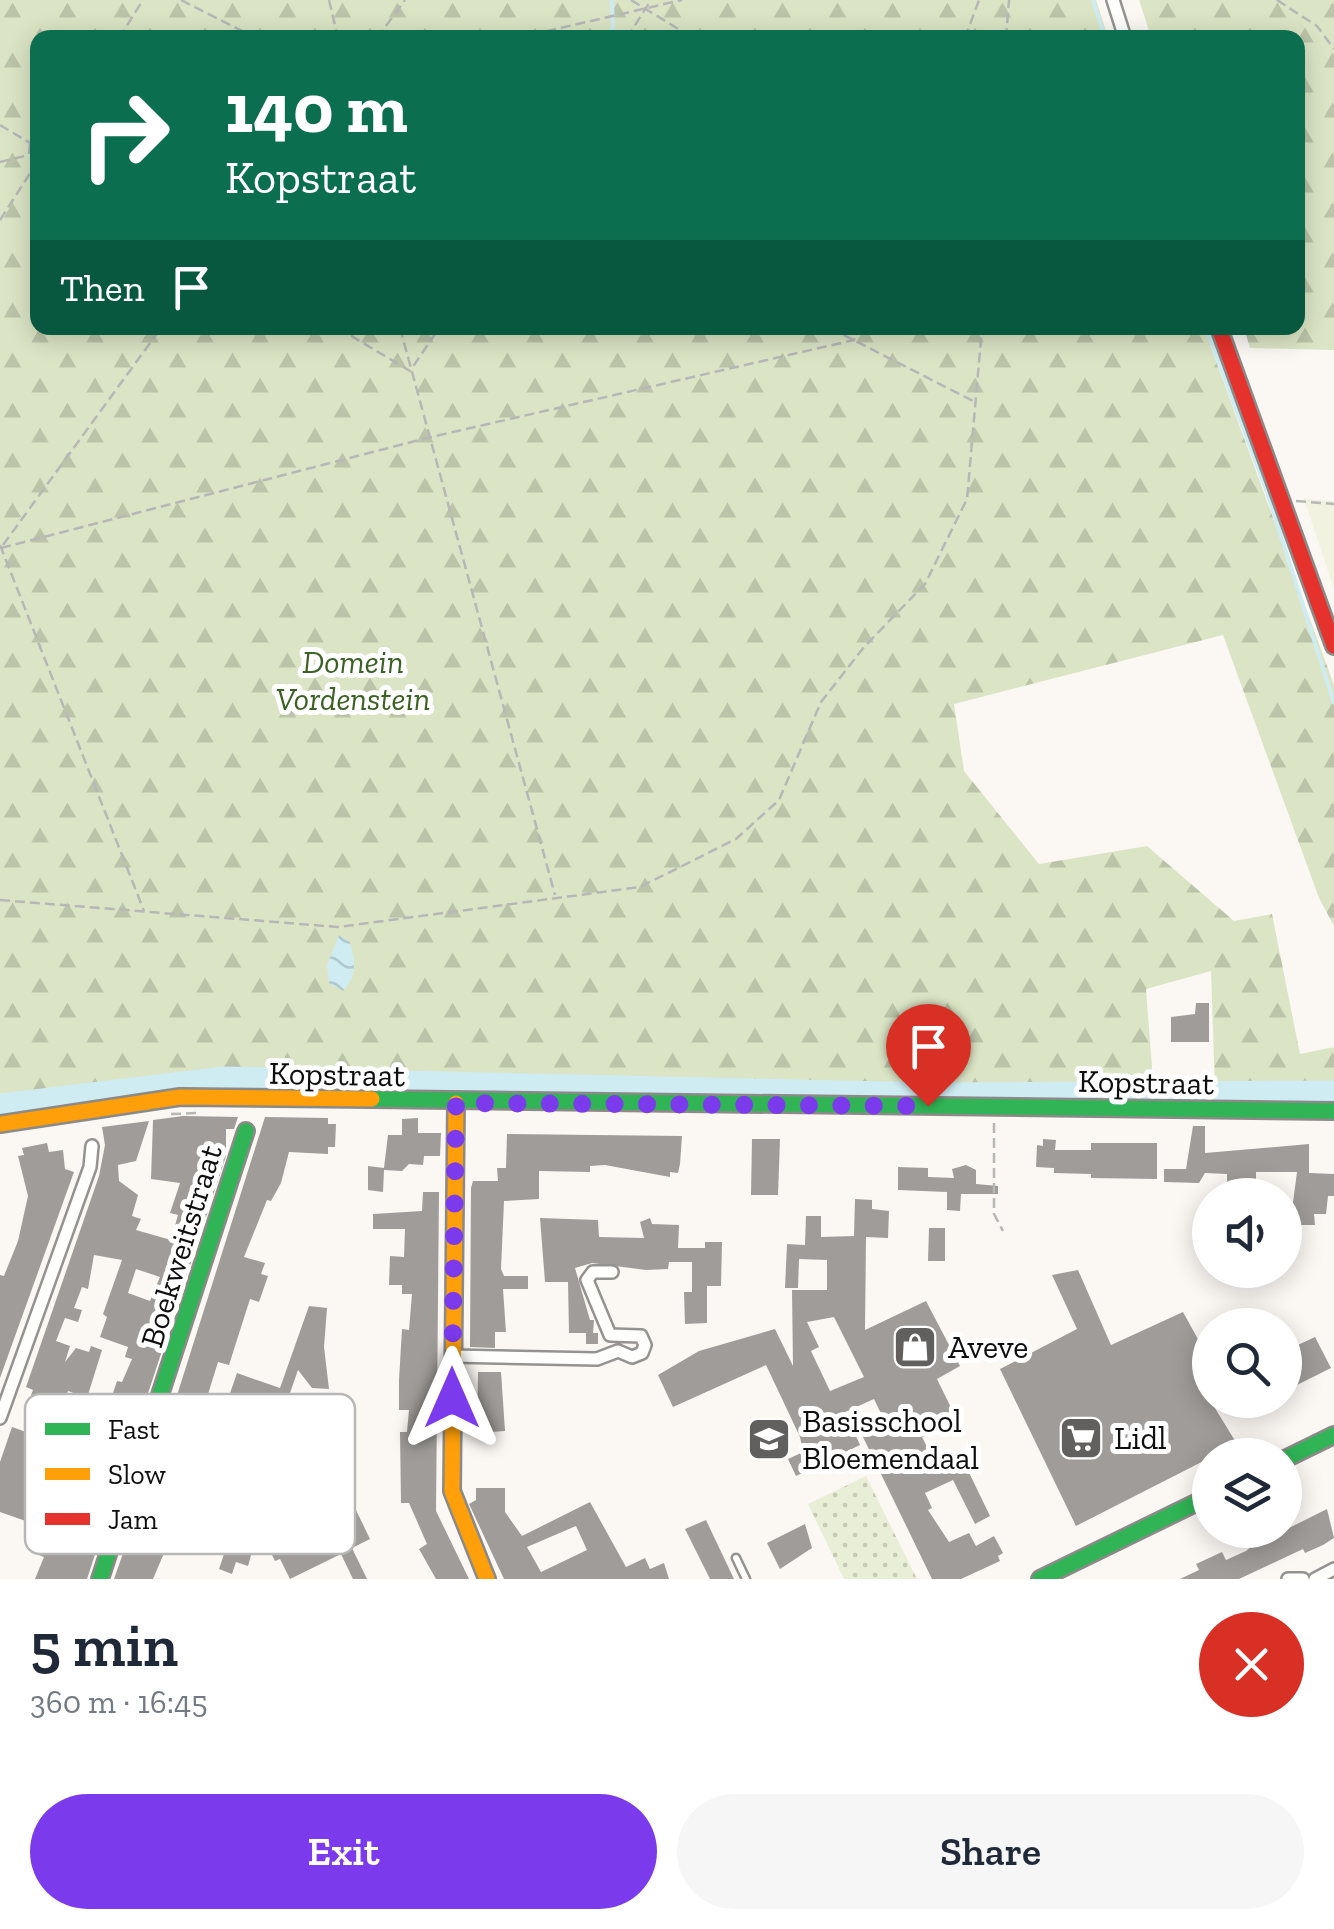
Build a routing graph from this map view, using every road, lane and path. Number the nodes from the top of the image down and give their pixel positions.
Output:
1 (143, 0) edge
2 (181, 0) edge
3 (329, 0) edge
4 (405, 0) edge
5 (631, 0) edge
6 (651, 0) edge
7 (682, 0) edge
8 (979, 0) edge
9 (1009, 0) edge
10 (1113, 0) edge
11 (1277, 0) edge
12 (645, 9) junction
13 (124, 30) edge
14 (240, 30) edge
15 (336, 30) edge
16 (383, 30) edge
17 (552, 30) edge
18 (632, 30) edge
19 (680, 30) edge
20 (969, 30) edge
21 (1007, 30) edge
22 (1122, 30) edge
23 (1334, 49) edge
24 (0, 125) edge
25 (30, 143) joint
26 (29, 155) joint
27 (0, 162) edge
28 (30, 175) edge
29 (0, 220) edge
30 (156, 335) edge
31 (349, 335) edge
32 (402, 335) edge
33 (434, 335) edge
34 (844, 335) edge
35 (856, 335) edge
36 (982, 335) edge
37 (1222, 335) edge
38 (854, 340) junction
39 (410, 372) junction
40 (977, 402) junction
41 (427, 438) junction
42 (1282, 500) junction
43 (1334, 504) edge
44 (0, 547) edge
45 (1334, 646) edge
46 (555, 896) junction
47 (0, 900) edge
48 (144, 912) junction
49 (456, 1103) junction
50 (1334, 1112) edge
51 (994, 1121) dead end
52 (0, 1124) edge
53 (246, 1131) dead end
54 (92, 1146) dead end
55 (1003, 1231) dead end
56 (612, 1272) dead end
57 (610, 1335) junction
58 (618, 1351) junction
59 (452, 1356) junction
60 (160, 1394) edge
61 (0, 1418) edge
62 (1334, 1435) edge
63 (1302, 1451) edge
64 (1192, 1505) edge
65 (108, 1554) edge
66 (736, 1558) dead end
67 (1334, 1568) edge
68 (100, 1579) edge
69 (487, 1579) edge
70 (746, 1579) edge
71 (1040, 1579) edge
72 (1288, 1579) edge
73 (1304, 1579) edge
74 (1315, 1579) edge

1 - 13 path
2 - 14 path
3 - 15 path
4 - 16 path
5 - 12 path
6 - 12 path
7 - 12 path
8 - 20 path
9 - 21 path
10 - 22 street
11 - 23 path
12 - 17 path
12 - 18 path
12 - 19 path
24 - 25 path
25 - 26 path
26 - 27 path
28 - 29 path
30 - 44 path
31 - 39 path
32 - 39 path
33 - 39 path
34 - 38 path
35 - 38 path
36 - 40 path
37 - 42 street
38 - 40 path
38 - 41 path
39 - 41 path
40 - 46 path
41 - 44 path
41 - 46 path
42 - 43 path
42 - 45 street
44 - 48 path
46 - 48 path
47 - 48 path
49 - 50 street, Kopstraat
49 - 52 street, Kopstraat
49 - 59 street
51 - 55 path
53 - 60 street, Boekweitstraat
54 - 61 street
56 - 57 street
57 - 58 street
57 - 58 street
58 - 59 street
59 - 69 street
62 - 63 street
64 - 71 street
65 - 68 street, Boekweitstraat
66 - 70 lane
67 - 74 street
72 - 73 street

